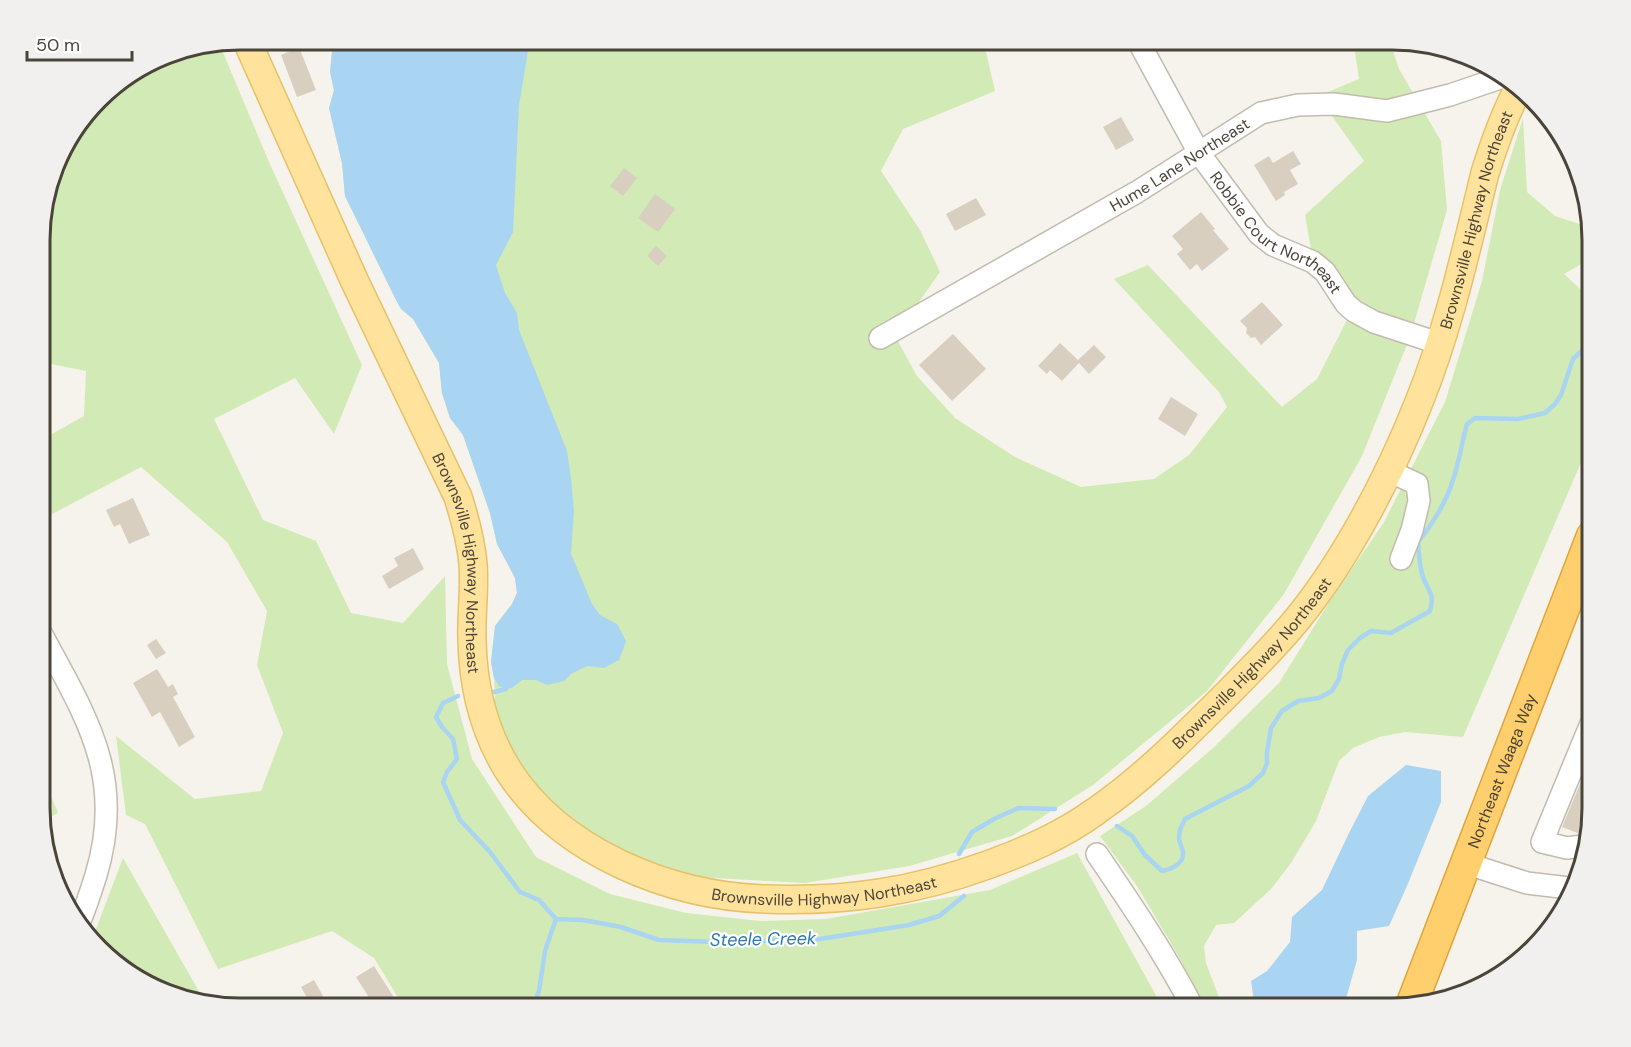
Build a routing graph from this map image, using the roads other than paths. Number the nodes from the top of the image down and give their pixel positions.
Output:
1 (251, 50) edge
2 (1143, 50) edge
3 (1495, 80) edge
4 (1515, 95) edge
5 (1199, 153) junction
6 (880, 338) dead end
7 (1441, 344) junction
8 (1389, 471) junction
9 (1401, 559) dead end
10 (1581, 564) edge
11 (50, 650) edge
12 (1581, 748) edge
13 (1577, 847) edge
14 (1098, 854) dead end
15 (1465, 863) junction
16 (1564, 888) edge
17 (83, 914) edge
18 (1414, 996) edge
19 (1187, 997) edge

1 - 8 main road, Brownsville Highway Northeast
2 - 5 street, Robbie Court Northeast
3 - 5 street, Hume Lane Northeast
4 - 7 main road, Brownsville Highway Northeast
5 - 6 street, Hume Lane Northeast
5 - 7 street, Robbie Court Northeast
7 - 8 main road, Brownsville Highway Northeast
8 - 9 street
10 - 15 highway, Northeast Waaga Way
11 - 17 street
12 - 13 street
14 - 19 street
15 - 16 street
15 - 18 highway, Northeast Waaga Way

